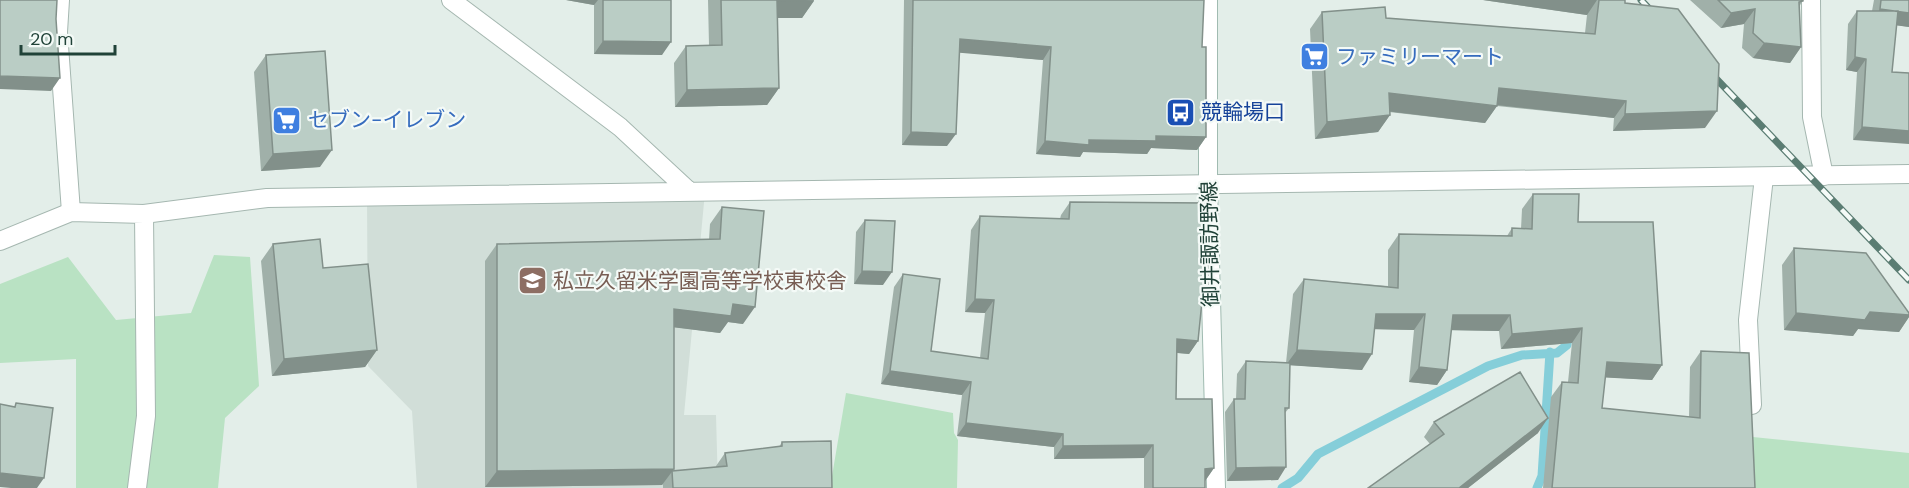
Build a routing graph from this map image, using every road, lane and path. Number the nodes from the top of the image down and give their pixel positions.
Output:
1 (60, 0) edge
2 (451, 0) edge
3 (1208, 0) edge
4 (1812, 0) edge
5 (1909, 174) edge
6 (1824, 176) junction
7 (1764, 177) junction
8 (1208, 186) junction
9 (690, 192) junction
10 (71, 212) junction
11 (144, 214) junction
12 (0, 241) edge
13 (1752, 425) edge
14 (137, 488) edge
15 (1216, 488) edge

1 - 10 street
2 - 9 street
3 - 8 street, 御井諏訪野線
4 - 6 street
5 - 6 street
6 - 7 street
7 - 8 street
7 - 13 street
8 - 9 street
8 - 15 street, 御井諏訪野線
9 - 11 street
10 - 11 street
10 - 12 street
11 - 14 street

